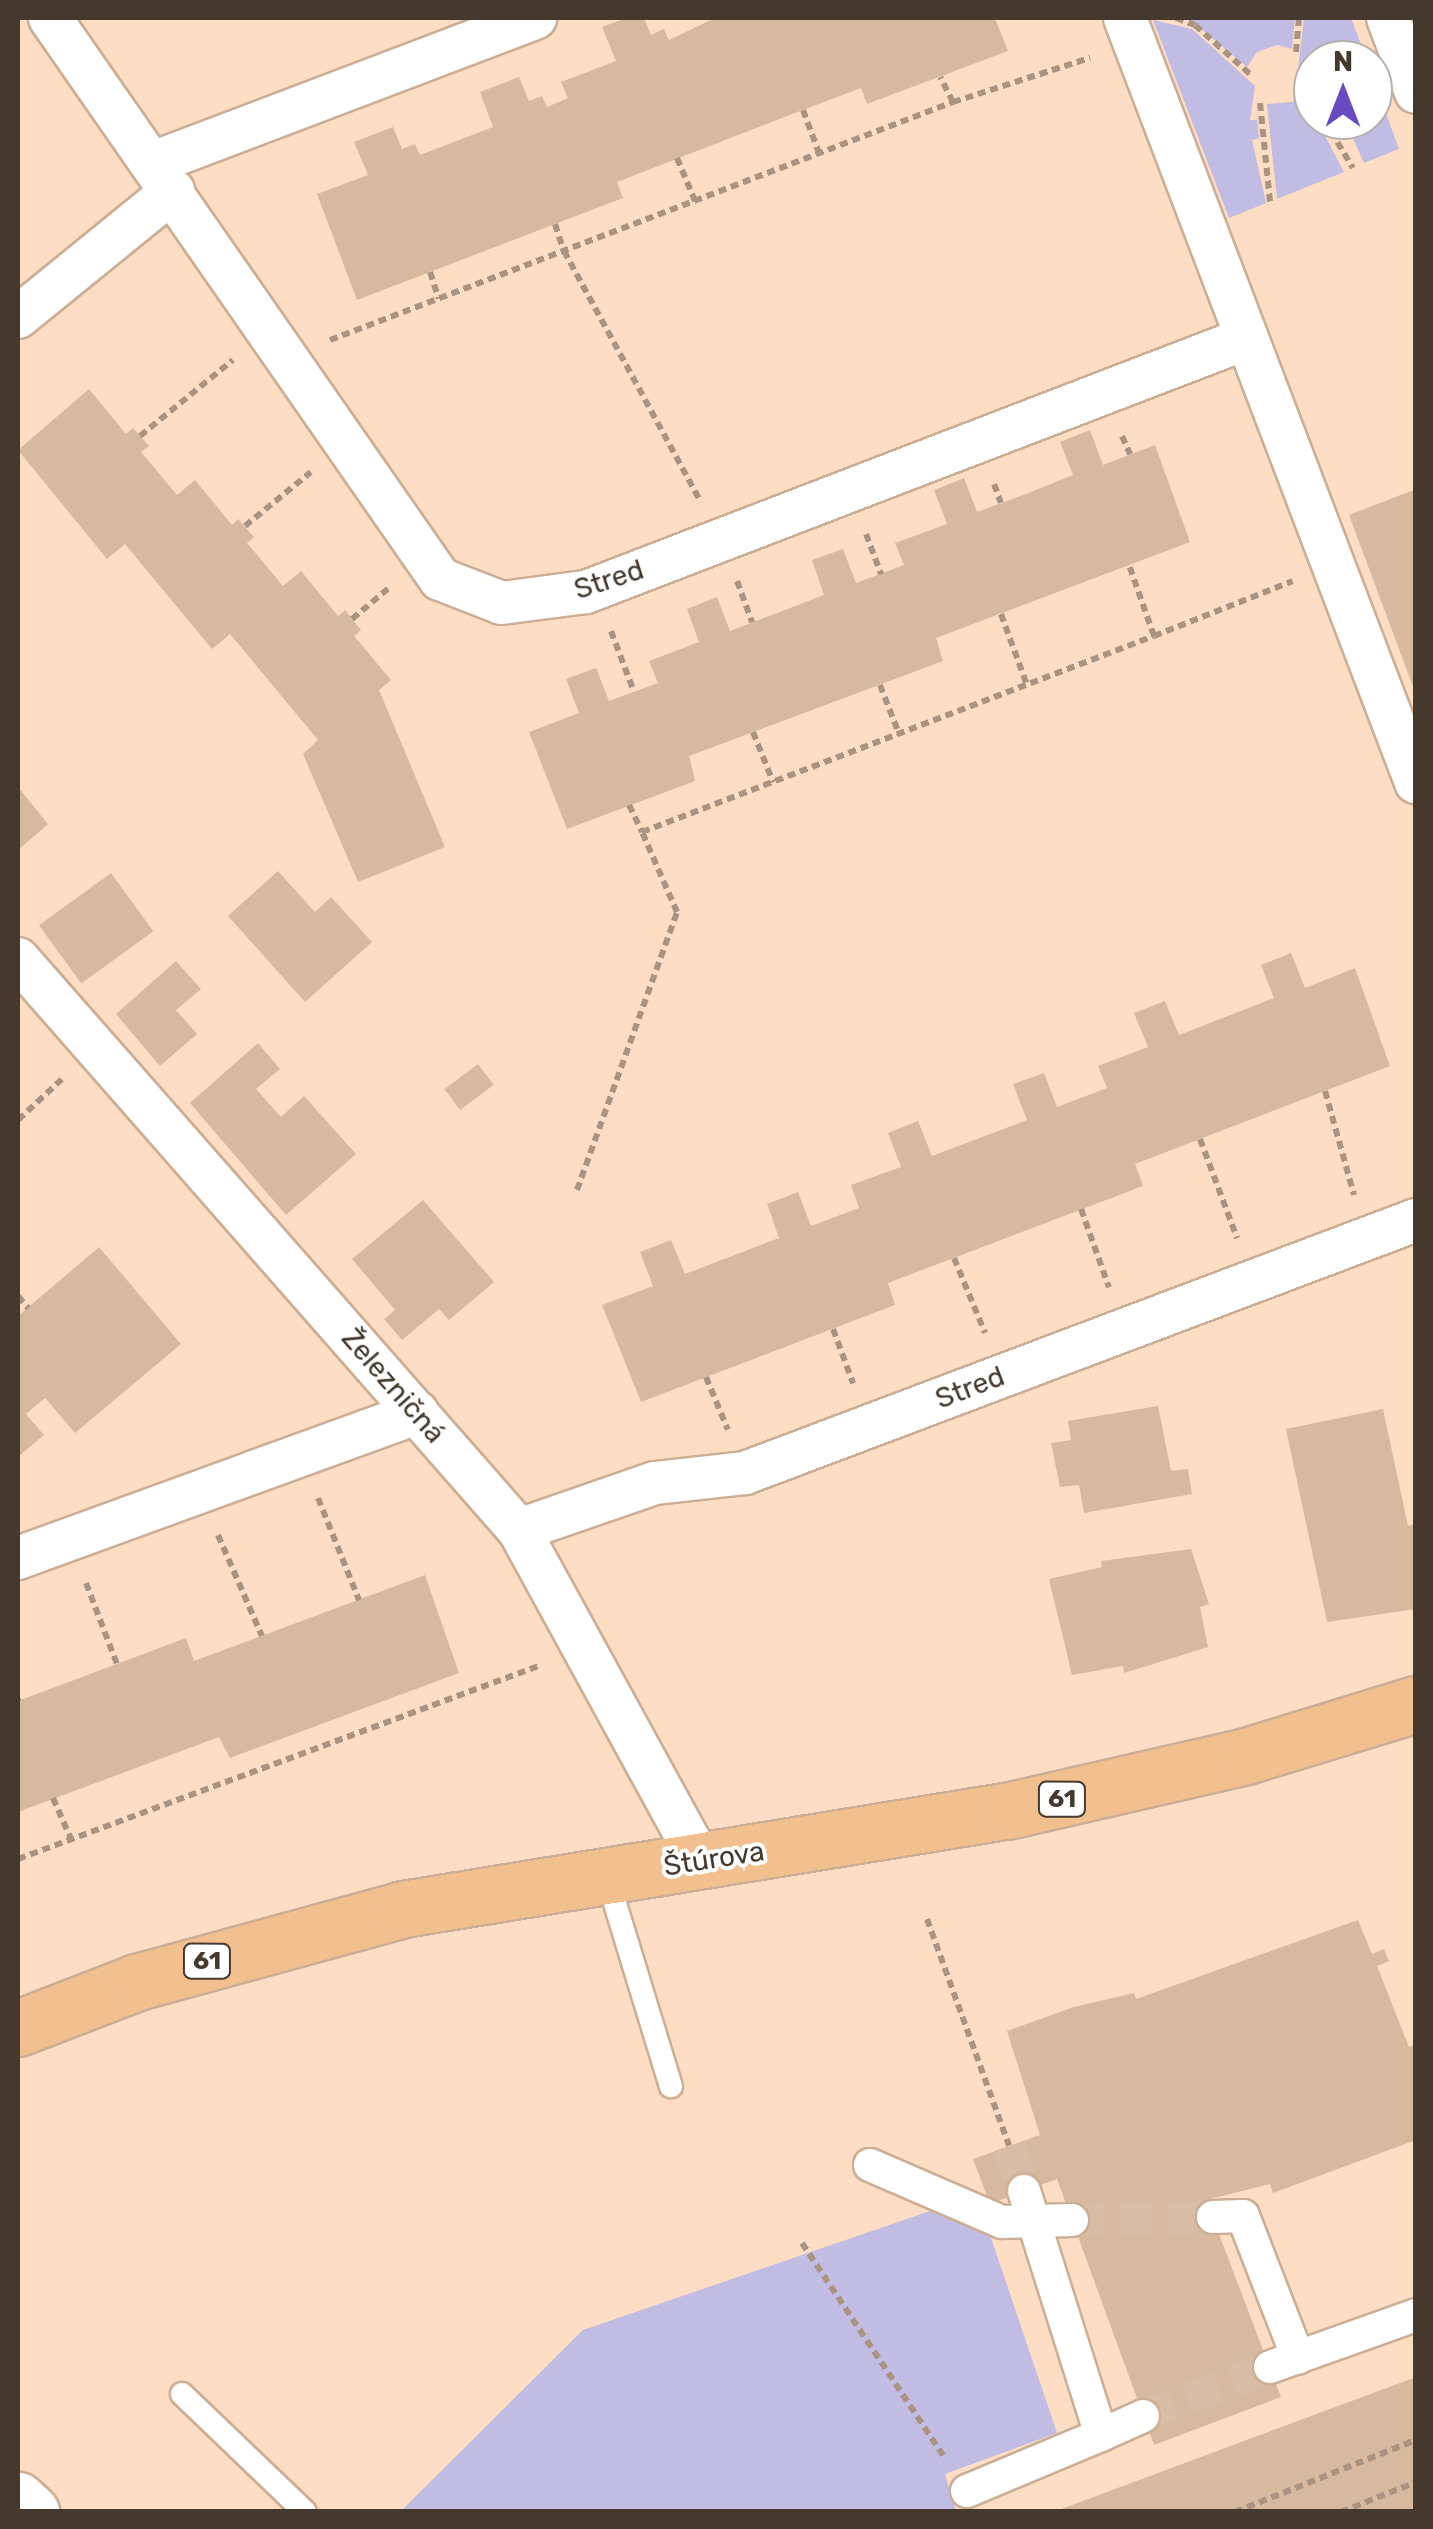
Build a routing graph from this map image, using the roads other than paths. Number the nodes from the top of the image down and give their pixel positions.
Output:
1 (50, 18) edge
2 (536, 18) edge
3 (1388, 18) edge
4 (1130, 31) edge
5 (1416, 92) edge
6 (163, 177) junction
7 (18, 317) edge
8 (1248, 338) junction
9 (1416, 782) edge
10 (18, 959) edge
11 (1416, 1220) edge
12 (417, 1413) junction
13 (519, 1530) junction
14 (18, 1558) edge
15 (1416, 1704) edge
16 (701, 1862) junction
17 (606, 1874) junction
18 (18, 2028) edge
19 (672, 2086) dead end
20 (870, 2166) dead end
21 (1030, 2206) junction
22 (1213, 2217) tunnel mouth
23 (1072, 2220) tunnel mouth
24 (1416, 2315) edge
25 (182, 2394) dead end
26 (1144, 2416) tunnel mouth
27 (1101, 2435) junction
28 (18, 2500) edge
29 (970, 2501) edge
30 (31, 2512) edge
31 (305, 2512) edge

1 - 6 street, Stred
2 - 6 street
3 - 5 street
4 - 8 street
6 - 7 street
6 - 8 street, Stred
8 - 9 street
10 - 12 street, Železničná
11 - 13 street, Stred
12 - 13 street, Železničná
12 - 14 street
13 - 16 street, Železničná
15 - 16 main road, Štúrova / 61
16 - 17 main road, Štúrova / 61
17 - 18 main road, Štúrova / 61
17 - 19 lane
20 - 21 street
21 - 23 street
21 - 27 street
22 - 24 street
25 - 31 lane
26 - 27 street
27 - 29 street
28 - 30 main road

